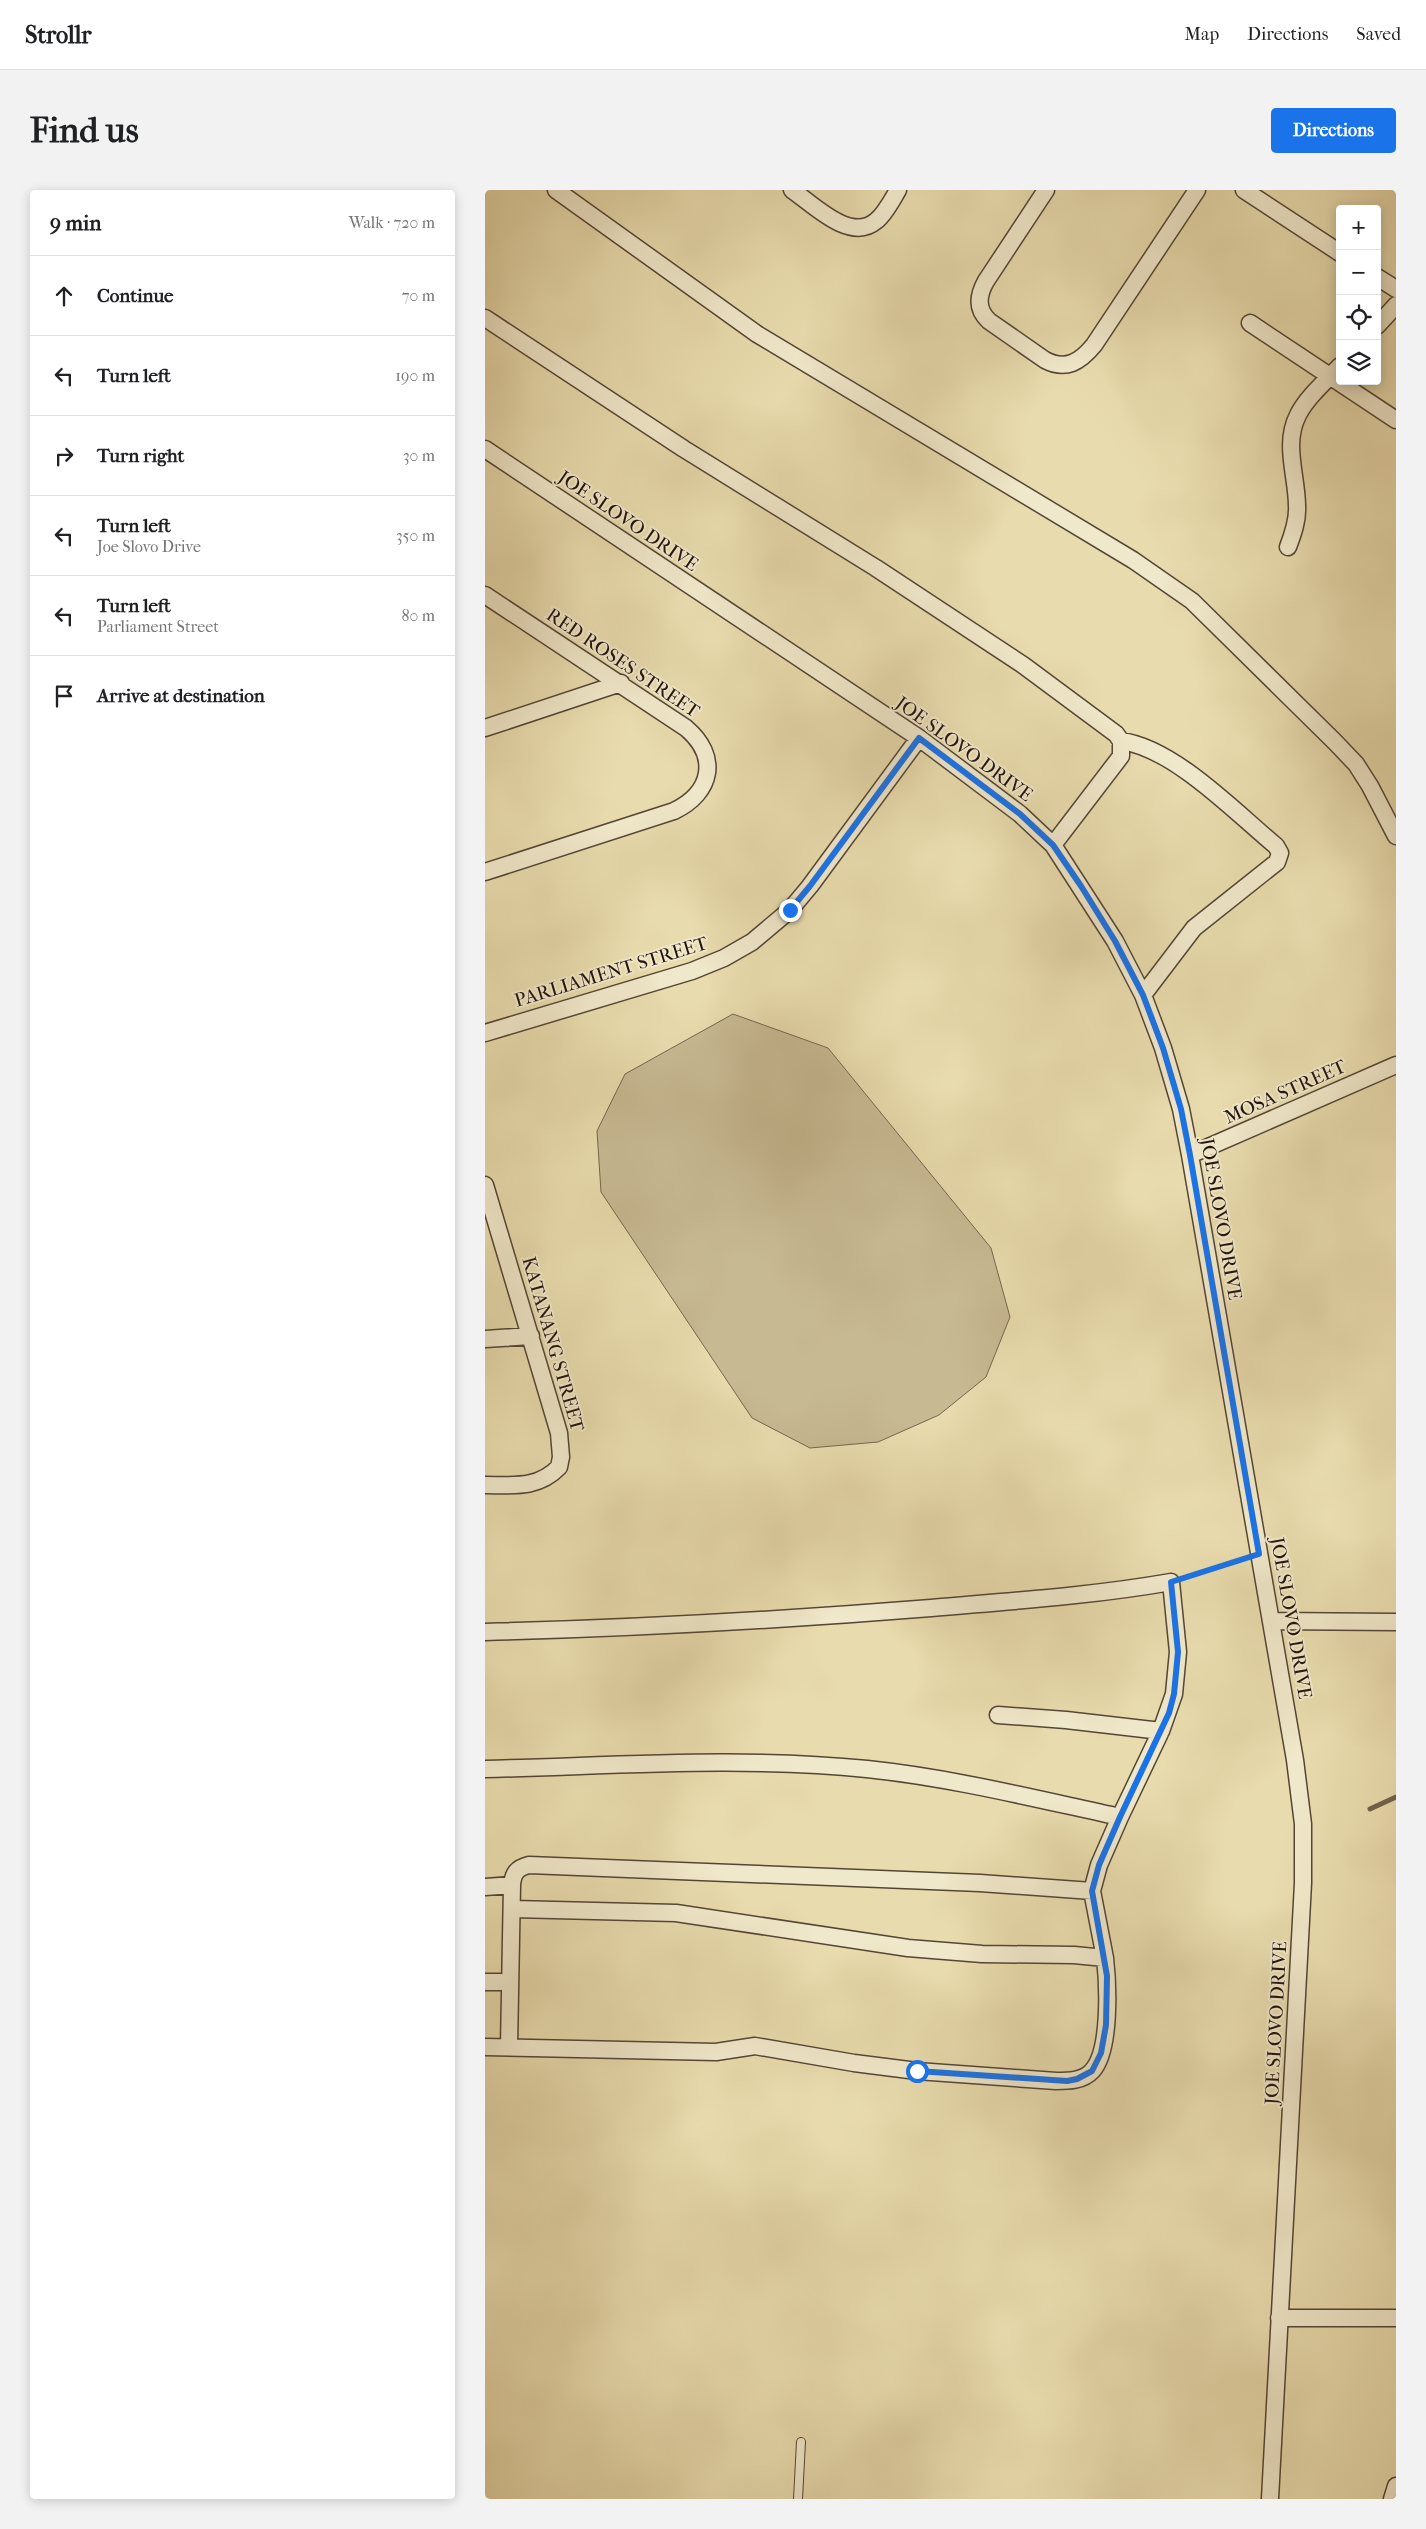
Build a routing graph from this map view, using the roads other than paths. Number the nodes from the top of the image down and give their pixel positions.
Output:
1 (556, 190) edge
2 (792, 190) edge
3 (898, 190) edge
4 (1046, 190) edge
5 (1197, 190) edge
6 (1244, 190) edge
7 (1336, 250) edge
8 (1381, 280) edge
9 (1396, 289) edge
10 (1396, 305) edge
11 (485, 318) edge
12 (1381, 322) edge
13 (1250, 323) dead end
14 (1335, 371) edge
15 (1396, 420) edge
16 (485, 449) edge
17 (1288, 547) dead end
18 (485, 595) edge
19 (621, 683) junction
20 (485, 728) edge
21 (919, 738) junction
22 (1121, 741) junction
23 (1396, 836) edge
24 (1053, 845) junction
25 (485, 872) edge
26 (1143, 995) junction
27 (485, 1033) edge
28 (1396, 1065) edge
29 (1190, 1155) junction
30 (486, 1191) edge
31 (531, 1336) junction
32 (485, 1338) edge
33 (485, 1485) edge
34 (1271, 1621) junction
35 (1396, 1622) edge
36 (485, 1632) edge
37 (998, 1715) dead end
38 (1161, 1731) junction
39 (485, 1769) edge
40 (1120, 1817) junction
41 (512, 1885) junction
42 (485, 1887) edge
43 (1092, 1891) junction
44 (513, 1909) junction
45 (1105, 1958) junction
46 (485, 1982) edge
47 (510, 1982) junction
48 (509, 2046) junction
49 (485, 2047) edge
50 (1279, 2318) junction
51 (1396, 2318) edge
52 (801, 2442) dead end
53 (1396, 2486) edge
54 (797, 2499) edge
55 (1270, 2499) edge
56 (1392, 2499) edge

1 - 23 street
2 - 3 street
4 - 5 street
6 - 7 street
8 - 9 street
10 - 12 street
11 - 22 street
13 - 14 street
14 - 15 street
14 - 17 street
16 - 21 street, JOE SLOVO DRIVE
18 - 19 street, RED ROSES STREET
19 - 20 street
19 - 25 street, RED ROSES STREET
21 - 24 street, JOE SLOVO DRIVE
21 - 27 street, PARLIAMENT STREET
22 - 24 street
22 - 26 street
24 - 26 street, JOE SLOVO DRIVE
26 - 29 street, JOE SLOVO DRIVE
28 - 29 street, MOSA STREET
29 - 34 street, JOE SLOVO DRIVE
30 - 31 street, KATANANG STREET
31 - 32 street
31 - 33 street, KATANANG STREET
34 - 35 street
34 - 50 street, JOE SLOVO DRIVE
36 - 38 street
37 - 38 street
38 - 40 street
39 - 40 street
40 - 43 street
41 - 42 street
41 - 43 street
41 - 44 street
43 - 45 street
44 - 45 street
44 - 47 street
45 - 48 street
46 - 47 street
47 - 48 street
48 - 49 street
50 - 51 street
50 - 55 street, JOE SLOVO DRIVE
52 - 54 lane
53 - 56 street

